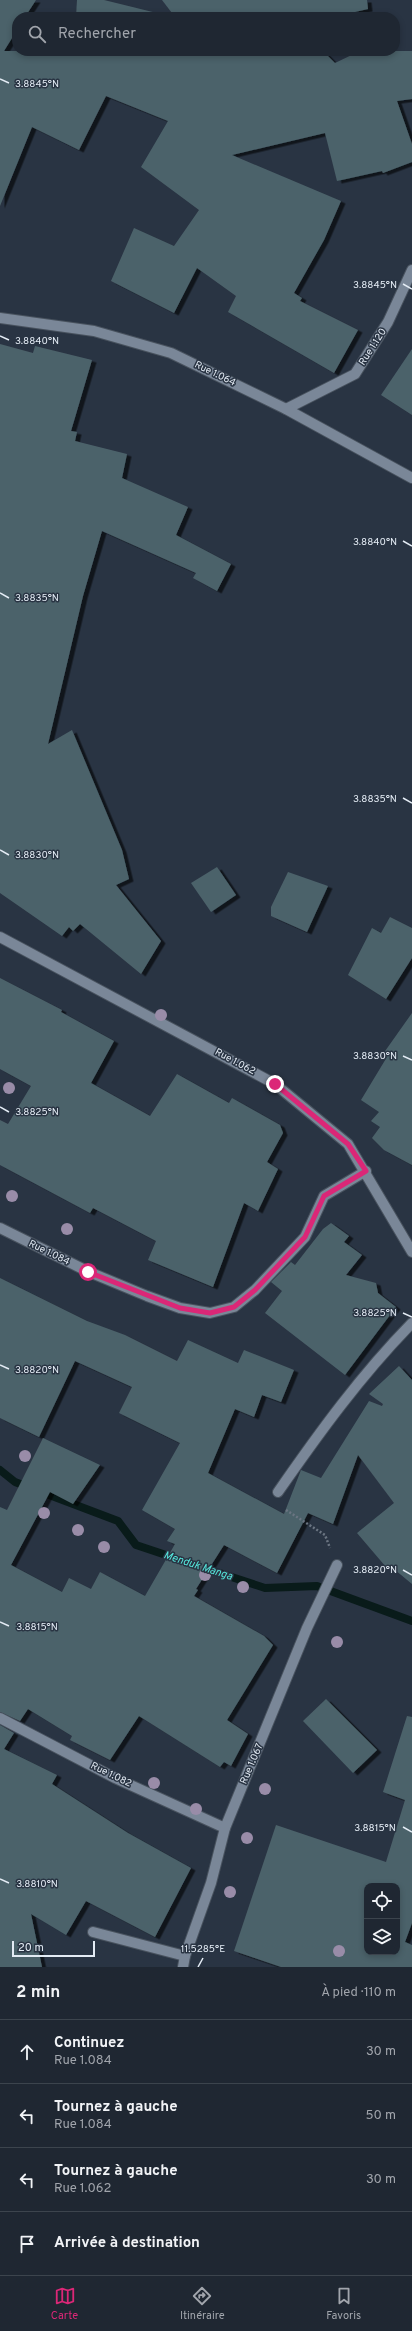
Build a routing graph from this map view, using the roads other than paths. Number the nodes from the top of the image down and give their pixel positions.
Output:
1 (412, 270) edge
2 (0, 318) edge
3 (286, 409) junction
4 (412, 478) edge
5 (0, 937) edge
6 (366, 1171) junction
7 (0, 1228) edge
8 (412, 1252) edge
9 (412, 1323) edge
10 (278, 1492) road end
11 (337, 1566) road end
12 (0, 1718) edge
13 (225, 1828) junction
14 (93, 1932) dead end
15 (185, 1956) junction
16 (183, 1967) edge

1 - 3 street, Rue 1.120
2 - 3 street, Rue 1.064
3 - 4 street, Rue 1.064
5 - 6 street, Rue 1.062
6 - 7 street, Rue 1.084
6 - 8 street, Rue 1.062
9 - 10 street
11 - 13 street, Rue 1.067
12 - 13 street, Rue 1.082
13 - 15 street, Rue 1.067
14 - 15 street
15 - 16 street, Rue 1.067

